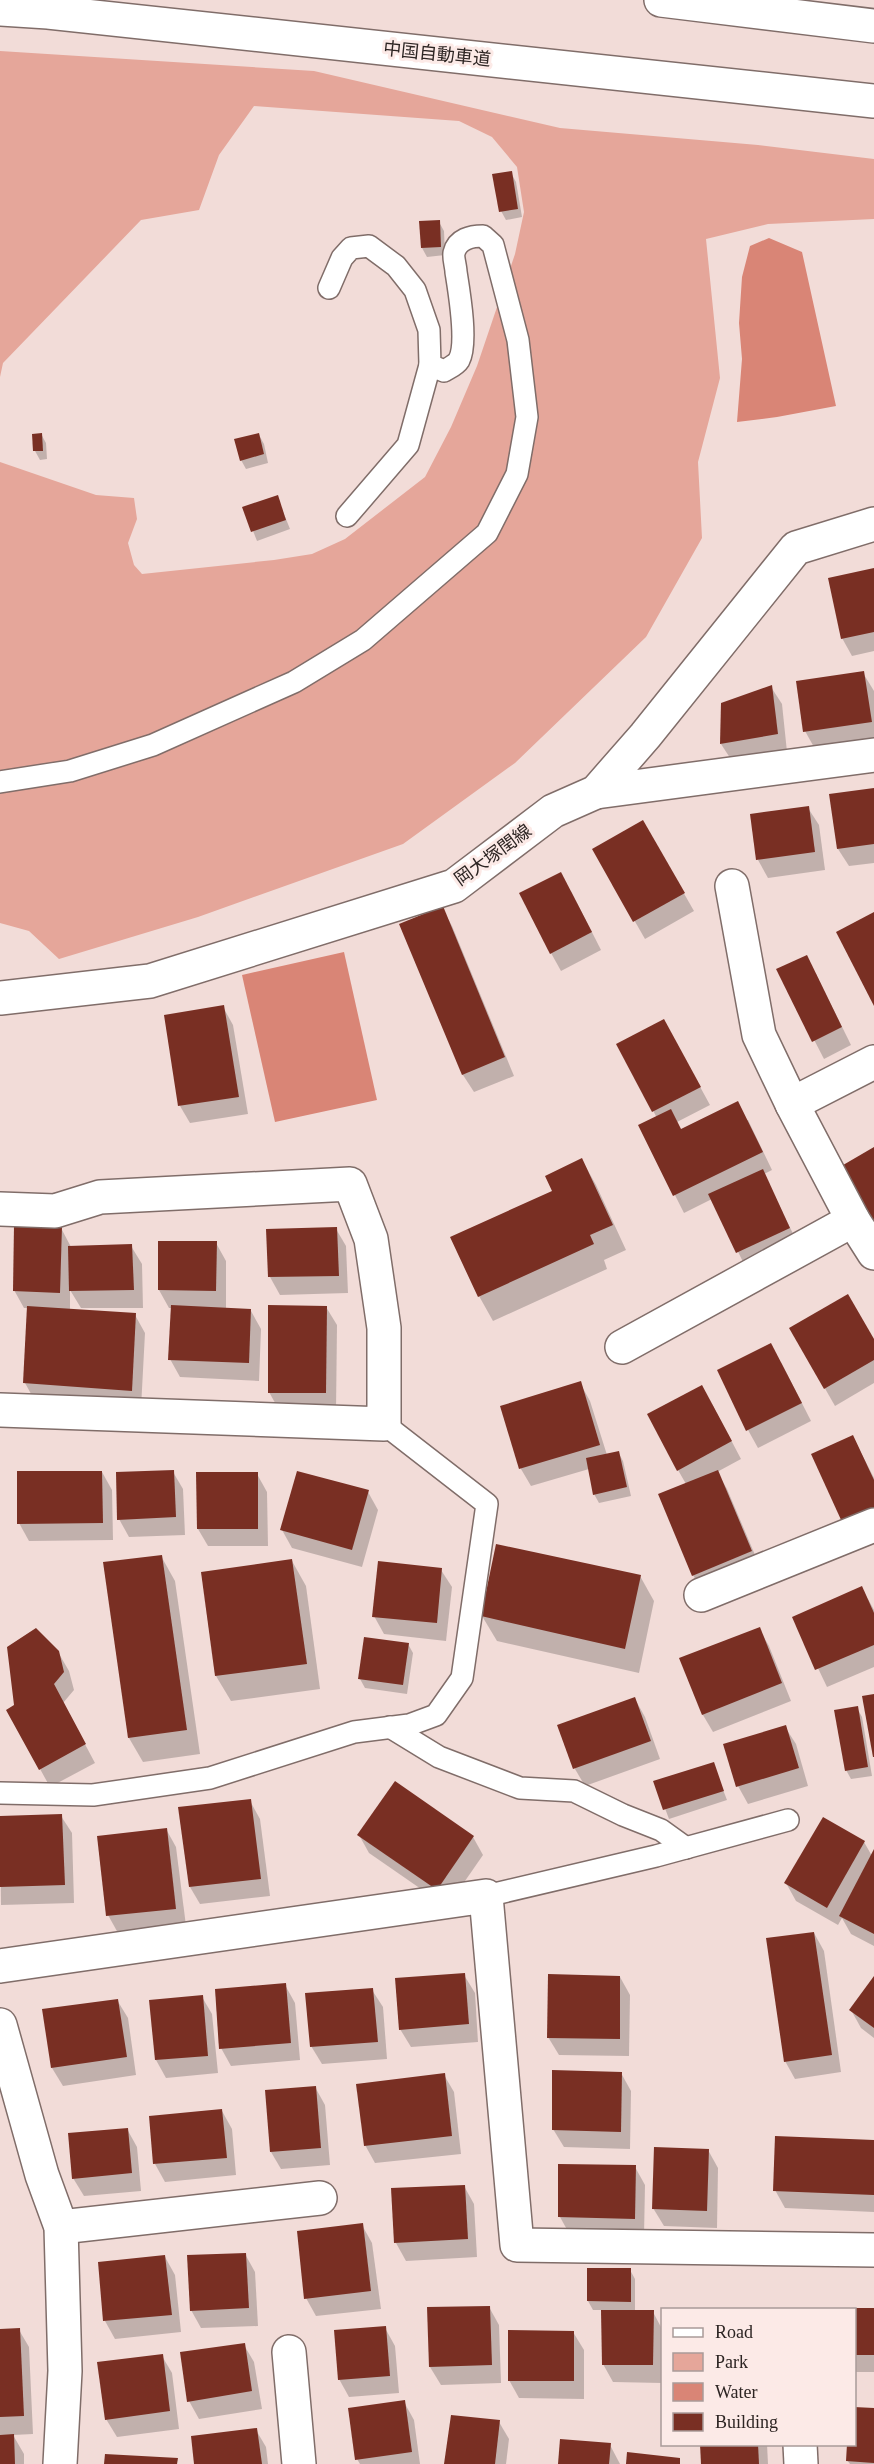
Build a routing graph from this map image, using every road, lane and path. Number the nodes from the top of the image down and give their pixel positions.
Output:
1 (661, 0) edge
2 (0, 12) edge
3 (874, 26) edge
4 (874, 101) edge
5 (329, 288) dead end
6 (430, 365) junction
7 (347, 516) dead end
8 (874, 524) edge
9 (874, 755) edge
10 (0, 782) edge
11 (596, 792) junction
12 (732, 886) dead end
13 (0, 998) edge
14 (874, 1062) edge
15 (792, 1104) junction
16 (0, 1209) edge
17 (853, 1220) junction
18 (874, 1253) edge
19 (622, 1347) dead end
20 (0, 1410) edge
21 (384, 1424) junction
22 (874, 1525) edge
23 (701, 1595) dead end
24 (390, 1727) junction
25 (0, 1792) edge
26 (788, 1820) dead end
27 (686, 1848) junction
28 (486, 1896) junction
29 (0, 1966) edge
30 (0, 2025) edge
31 (320, 2198) dead end
32 (61, 2227) junction
33 (874, 2250) edge
34 (289, 2352) dead end
35 (800, 2446) edge
36 (60, 2464) edge
37 (299, 2464) edge
38 (801, 2464) edge

1 - 3 main road
2 - 4 main road, 中国自動車道
5 - 6 lane
6 - 7 lane
6 - 10 lane
8 - 11 main road, 岡大塚閏線
9 - 11 main road
11 - 13 main road, 岡大塚閏線
12 - 15 main road
14 - 15 main road
15 - 17 main road
16 - 21 main road
17 - 18 main road
17 - 19 main road
20 - 21 main road
21 - 24 lane
22 - 23 main road
24 - 25 lane
24 - 27 lane
26 - 27 lane
27 - 28 lane
28 - 29 main road
28 - 33 main road
30 - 32 main road
31 - 32 main road
32 - 36 main road
34 - 37 main road
35 - 38 main road

